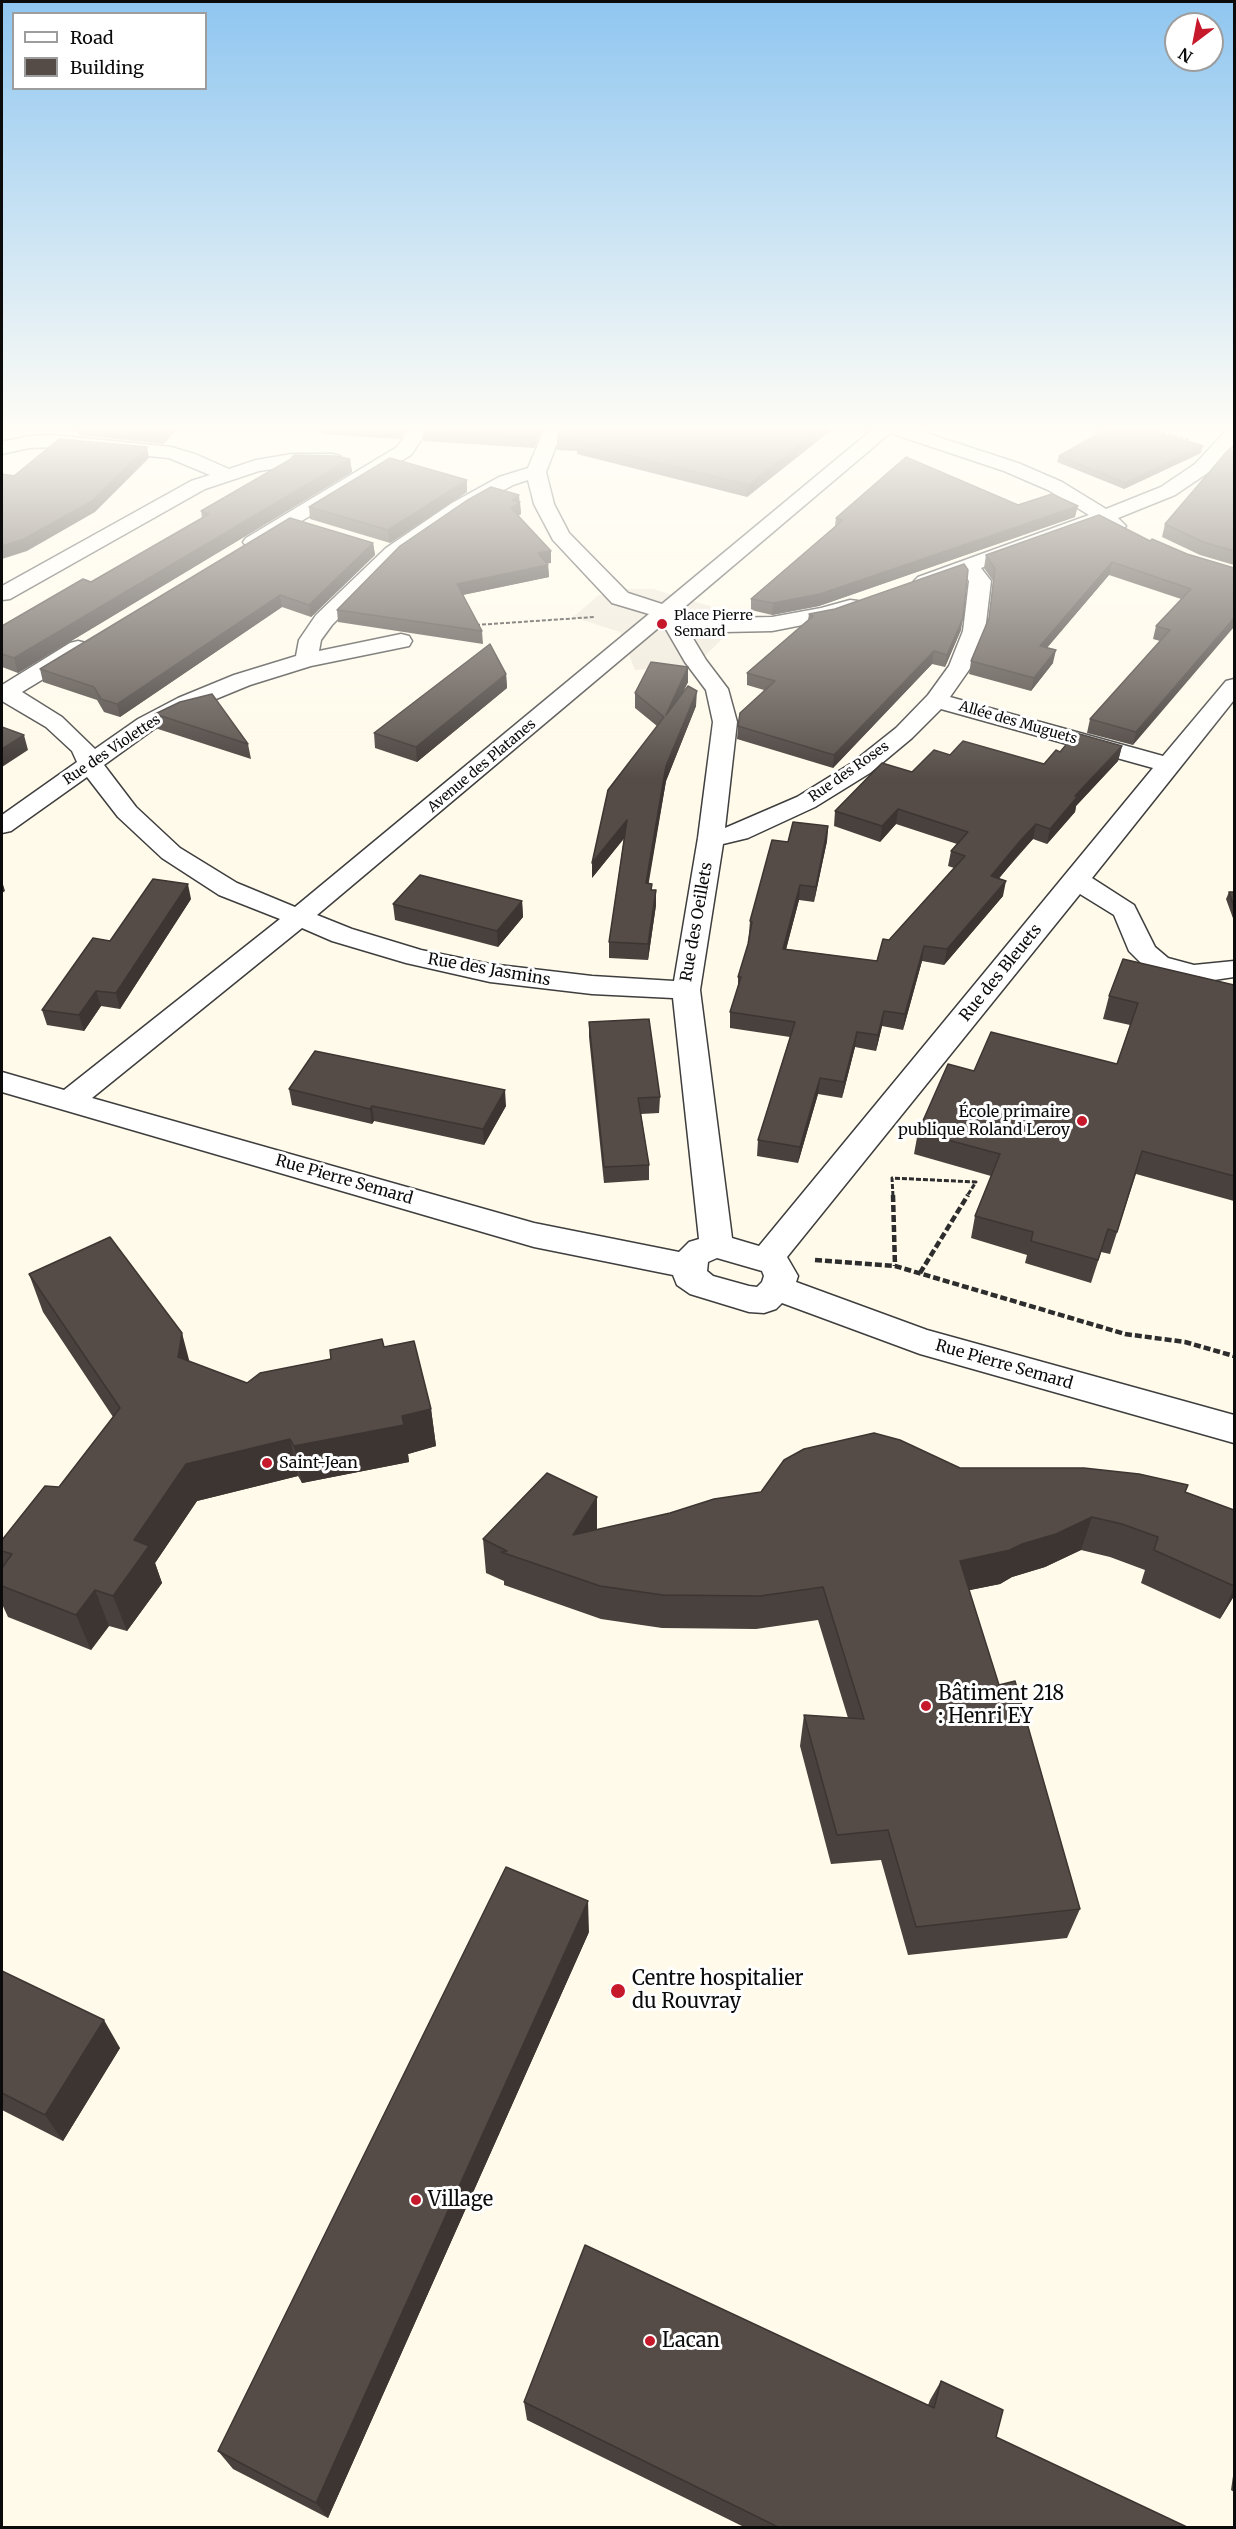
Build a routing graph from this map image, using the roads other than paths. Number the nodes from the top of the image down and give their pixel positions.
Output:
1 (94, 543) edge
2 (252, 543) edge
3 (406, 543) edge
4 (567, 543) edge
5 (748, 543) edge
6 (1031, 543) edge
7 (370, 546) edge
8 (237, 552) edge
9 (393, 552) junction
10 (968, 566) junction
11 (902, 588) edge
12 (2, 594) edge
13 (869, 600) edge
14 (667, 612) junction
15 (95, 638) edge
16 (401, 641) dead end
17 (306, 660) junction
18 (1234, 686) edge
19 (4, 693) edge
20 (936, 700) junction
21 (90, 764) junction
22 (1169, 765) junction
23 (2, 826) edge
24 (711, 838) junction
25 (1077, 880) junction
26 (297, 918) junction
27 (1234, 969) edge
28 (686, 990) junction
29 (2, 1082) edge
30 (70, 1101) junction
31 (717, 1246) junction
32 (775, 1263) junction
33 (690, 1266) junction
34 (1234, 1429) edge

1 - 12 street
2 - 8 street
3 - 9 street
4 - 14 street
5 - 14 street, Avenue des Platanes
6 - 10 street
7 - 9 street
9 - 17 street
10 - 11 street
10 - 20 street, Rue des Roses
13 - 14 street
14 - 24 street, Rue des Oeillets
14 - 26 street, Avenue des Platanes
15 - 19 street
16 - 17 street, Rue des Violettes
17 - 21 street, Rue des Violettes
18 - 22 street, Rue des Bleuets
19 - 21 street, Rue des Jasmins
20 - 22 street, Allée des Muguets
20 - 24 street, Rue des Roses
21 - 23 street, Rue des Violettes
21 - 26 street, Rue des Jasmins
22 - 25 street, Rue des Bleuets
24 - 28 street, Rue des Oeillets
25 - 27 street
25 - 32 street, Rue des Bleuets
26 - 28 street, Rue des Jasmins
26 - 30 street, Avenue des Platanes
28 - 31 street, Rue des Oeillets
29 - 30 street, Rue Pierre Semard
30 - 33 street, Rue Pierre Semard
31 - 32 street, Rue Pierre Semard
31 - 33 street
32 - 33 street
32 - 34 street, Rue Pierre Semard

